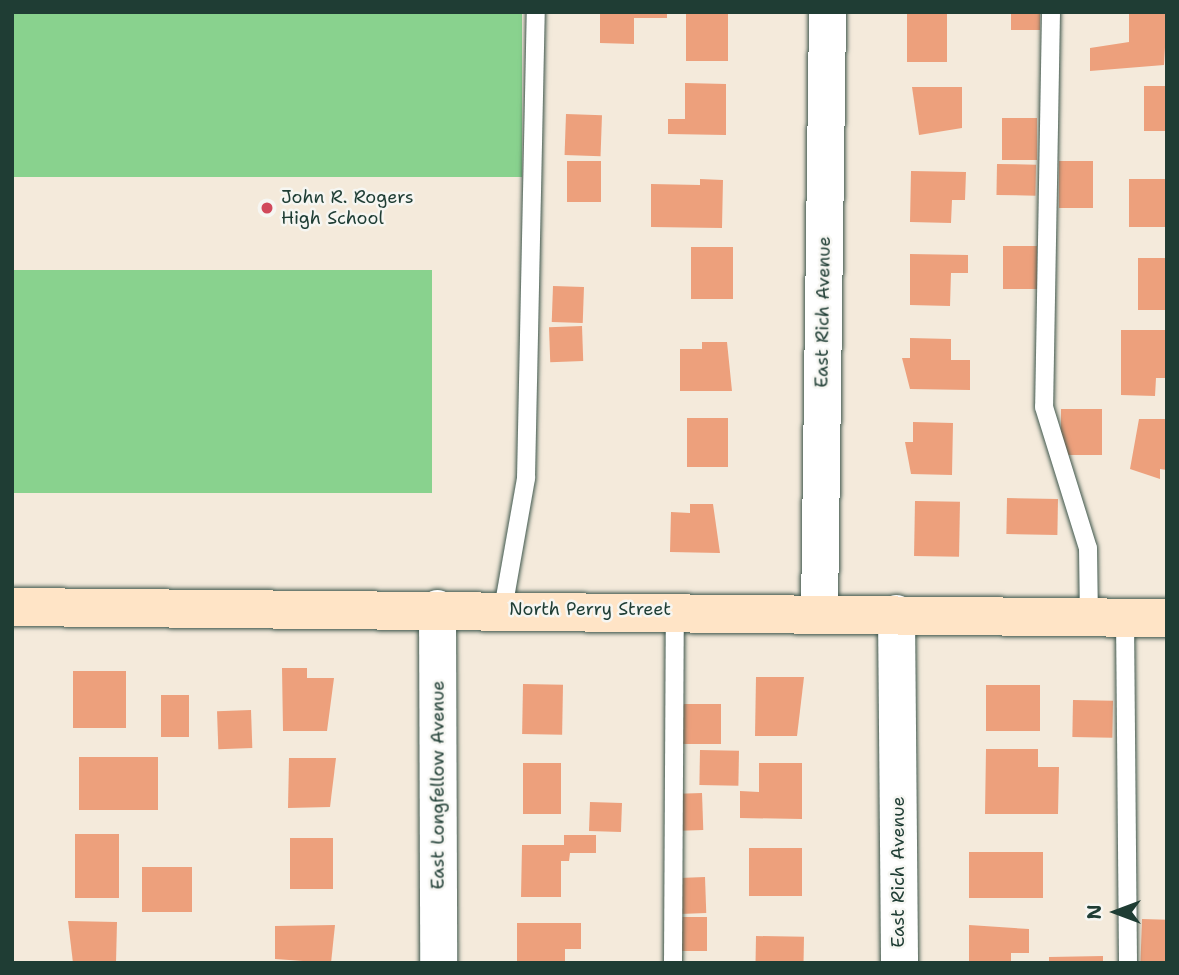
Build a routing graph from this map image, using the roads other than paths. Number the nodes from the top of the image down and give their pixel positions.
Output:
1 (536, 12) edge
2 (827, 12) edge
3 (1051, 12) edge
4 (12, 607) edge
5 (437, 608) junction
6 (503, 609) junction
7 (675, 609) junction
8 (819, 611) junction
9 (896, 614) junction
10 (1107, 617) junction
11 (1167, 618) edge
12 (439, 963) edge
13 (673, 963) edge
14 (899, 963) edge
15 (1128, 963) edge

1 - 6 lane
2 - 8 street, East Rich Avenue
3 - 10 lane
4 - 5 street, North Perry Street
5 - 6 street, North Perry Street
5 - 12 street, East Longfellow Avenue
6 - 7 street, North Perry Street
7 - 8 street, North Perry Street
7 - 13 lane
8 - 9 street, North Perry Street
9 - 10 street, North Perry Street
9 - 14 street, East Rich Avenue
10 - 11 street, North Perry Street
10 - 15 lane

